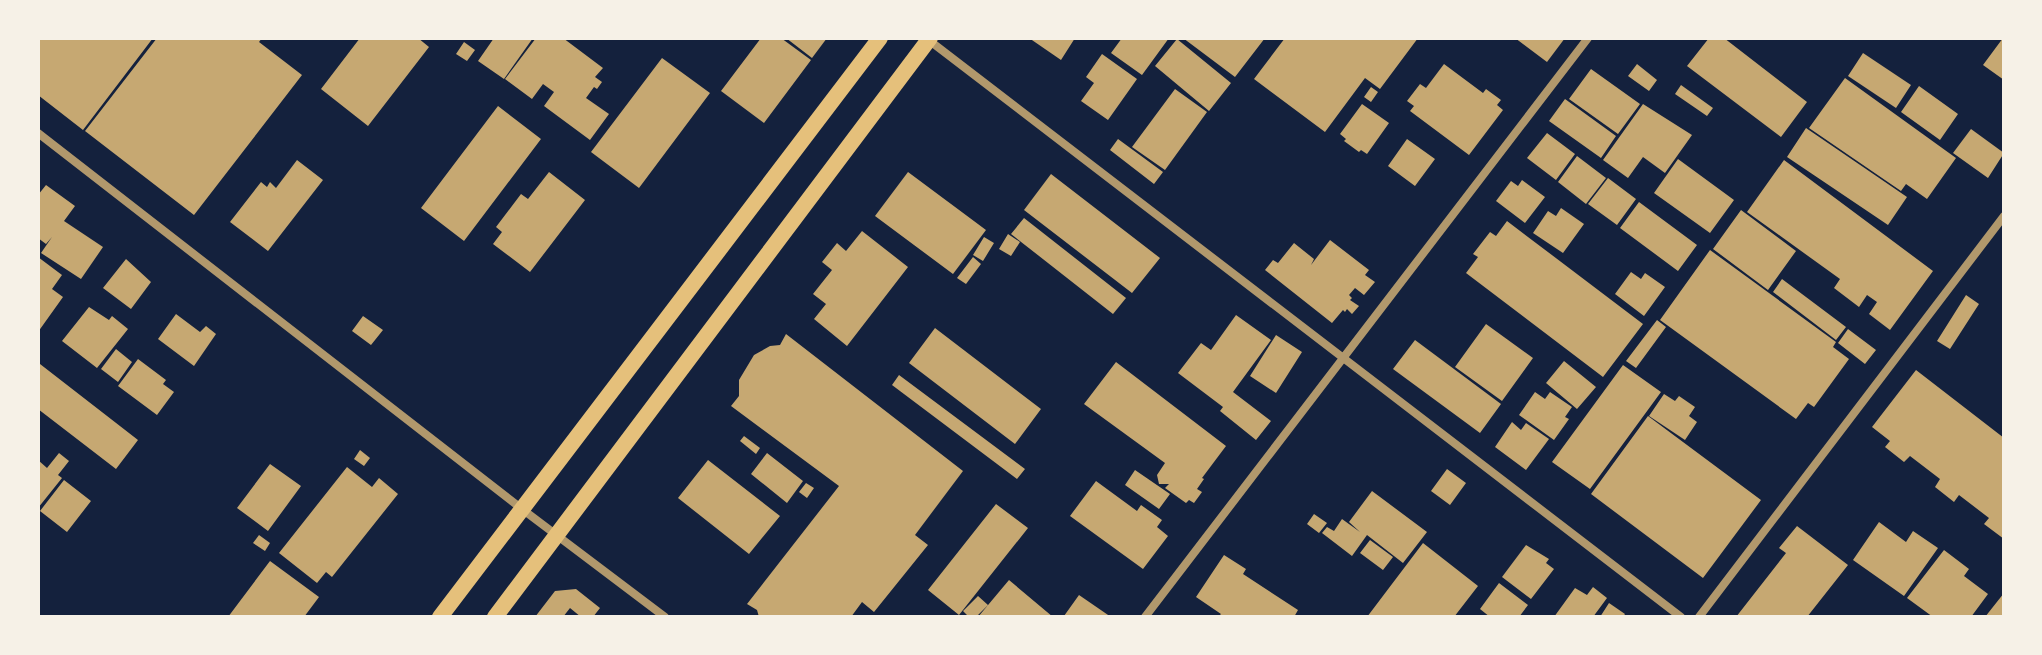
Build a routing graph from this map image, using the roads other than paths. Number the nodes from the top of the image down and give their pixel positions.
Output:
1 (880, 38) edge
2 (1588, 38) edge
3 (928, 39) edge
4 (38, 133) edge
5 (2004, 216) edge
6 (1344, 358) junction
7 (522, 509) junction
8 (557, 535) junction
9 (440, 617) edge
10 (495, 617) edge
11 (665, 617) edge
12 (1145, 617) edge
13 (1681, 617) edge
14 (1699, 617) edge

1 - 7 main road
2 - 6 street
3 - 6 street
3 - 8 main road
4 - 7 street
5 - 14 street
6 - 12 street
6 - 13 street
7 - 8 street
7 - 9 main road
8 - 10 main road
8 - 11 street

